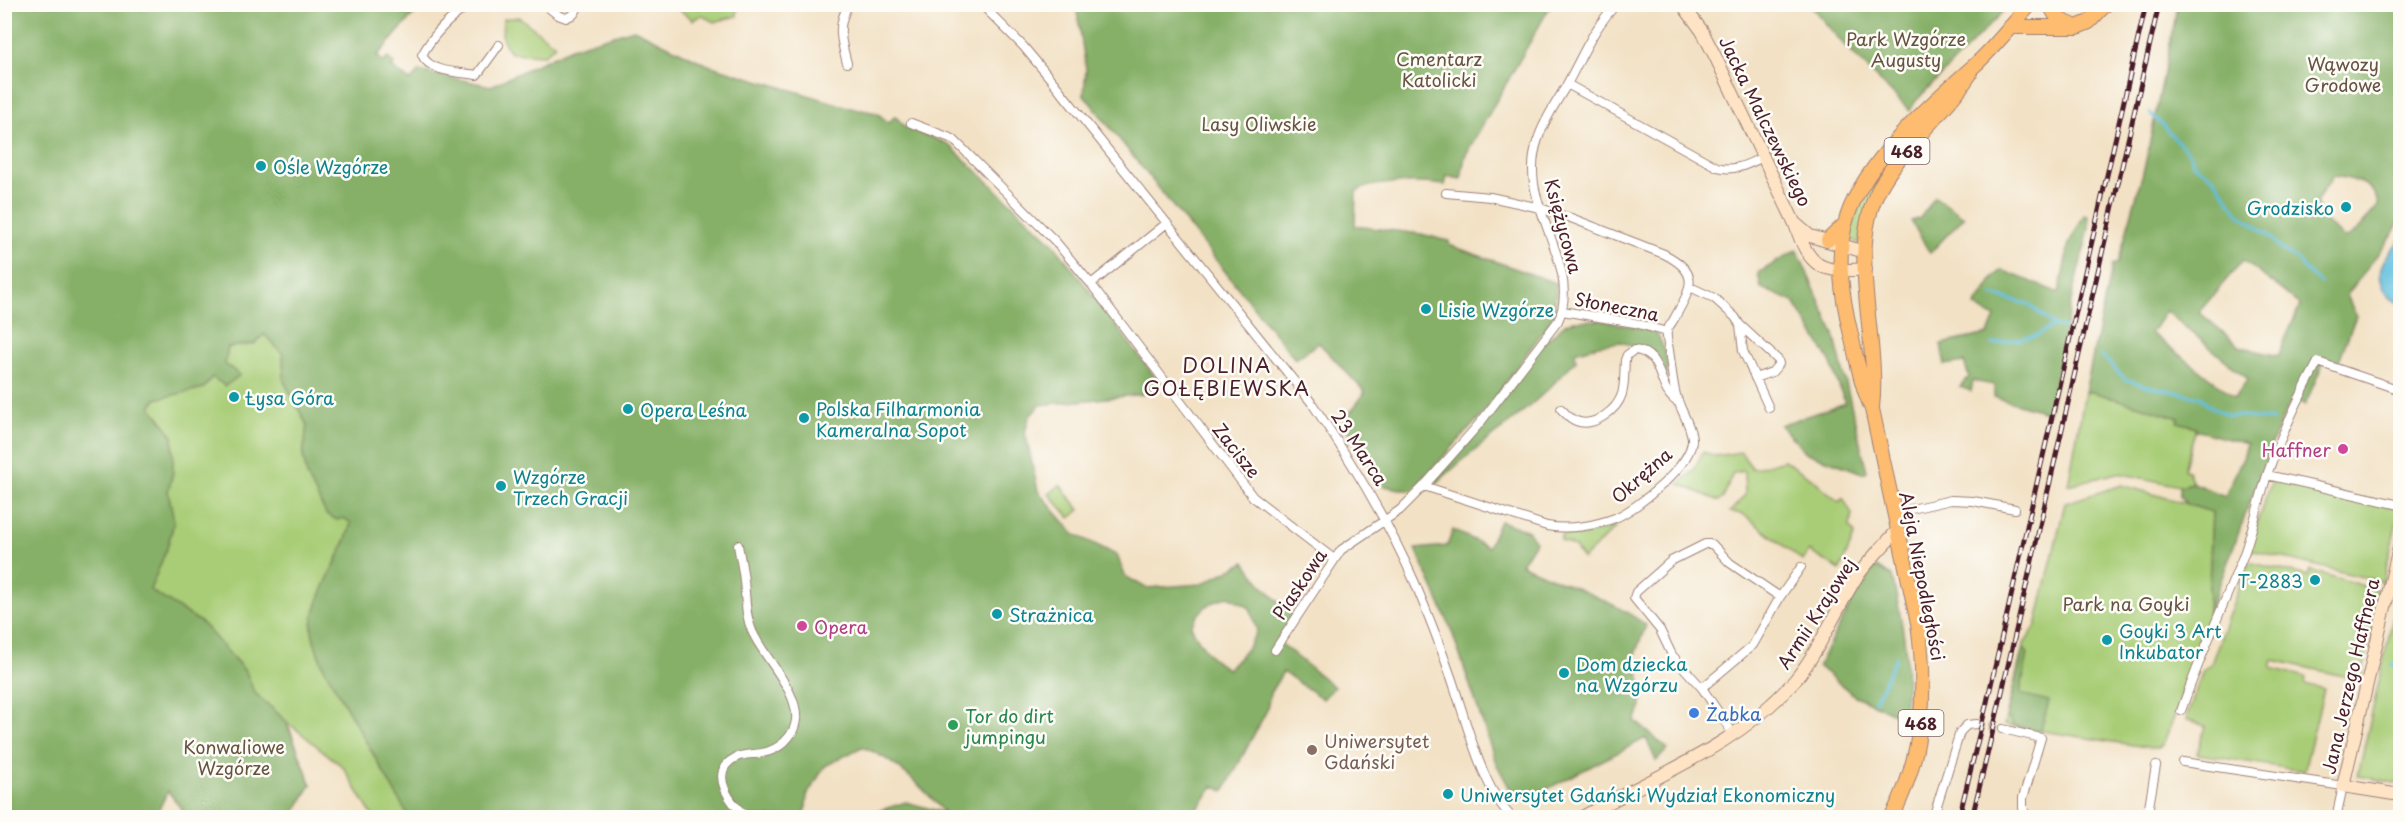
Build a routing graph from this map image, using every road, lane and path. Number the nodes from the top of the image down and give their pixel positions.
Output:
1 (471, 4) edge
2 (544, 4) edge
3 (580, 4) edge
4 (849, 4) edge
5 (981, 4) edge
6 (1617, 4) edge
7 (1682, 4) edge
8 (2031, 4) edge
9 (2049, 4) edge
10 (2106, 4) edge
11 (2010, 27) junction
12 (2077, 27) junction
13 (499, 45) dead end
14 (847, 63) dead end
15 (1977, 64) junction
16 (1567, 84) junction
17 (911, 123) dead end
18 (1763, 157) junction
19 (1446, 193) dead end
20 (1540, 208) junction
21 (1167, 223) junction
22 (1795, 224) junction
23 (1845, 224) junction
24 (1828, 240) junction
25 (1843, 244) junction
26 (1865, 252) junction
27 (1866, 269) junction
28 (1841, 271) junction
29 (1092, 284) junction
30 (1690, 287) junction
31 (1562, 312) junction
32 (1740, 325) junction
33 (1667, 332) junction
34 (1755, 378) junction
35 (2400, 390) edge
36 (1679, 403) junction
37 (1768, 408) dead end
38 (1561, 409) dead end
39 (1872, 409) junction
40 (2267, 475) junction
41 (1424, 486) junction
42 (2400, 505) edge
43 (2015, 509) dead end
44 (1894, 513) junction
45 (1385, 519) junction
46 (1898, 530) junction
47 (2400, 543) edge
48 (738, 545) dead end
49 (1334, 559) junction
50 (1800, 567) dead end
51 (1780, 597) junction
52 (1275, 650) dead end
53 (1702, 688) junction
54 (2181, 711) dead end
55 (1977, 724) dead end
56 (2003, 729) tunnel mouth
57 (1734, 735) junction
58 (2182, 762) dead end
59 (2156, 766) dead end
60 (2343, 786) junction
61 (2400, 795) edge
62 (748, 818) edge
63 (1513, 818) edge
64 (1581, 818) edge
65 (1891, 818) edge
66 (1933, 818) edge
67 (2027, 818) edge
68 (2147, 818) edge
69 (2336, 818) edge

1 - 13 street
2 - 3 street
4 - 14 street
5 - 21 street, 23 Marca
6 - 16 street, Księżycowa
7 - 18 street, Jacka Malczewskiego
8 - 11 main road, Aleja Niepodległości / 468
9 - 12 main road
10 - 12 main road
11 - 12 main road
11 - 15 main road, Aleja Niepodległości / 468
15 - 23 main road, Aleja Niepodległości / 468
15 - 26 main road, Aleja Niepodległości / 468
16 - 18 street
16 - 20 street, Księżycowa
17 - 29 street, Zacisze
18 - 22 street, Jacka Malczewskiego
19 - 20 street
20 - 30 street
20 - 31 street, Księżycowa
21 - 29 street
21 - 45 street, 23 Marca
22 - 24 street, Jacka Malczewskiego
22 - 28 street, Jacka Malczewskiego
23 - 24 main road
23 - 25 main road, Aleja Niepodległości / 468
24 - 25 street
25 - 26 street
25 - 28 main road, Aleja Niepodległości / 468
26 - 27 main road, Aleja Niepodległości / 468
27 - 28 street, Jacka Malczewskiego
27 - 39 main road, Aleja Niepodległości / 468
28 - 39 main road, Aleja Niepodległości / 468
29 - 49 street, Zacisze
30 - 32 street
30 - 33 street
31 - 33 street, Słoneczna
31 - 41 street
32 - 34 street
32 - 34 street
33 - 36 street, Okrężna
34 - 37 street
35 - 40 street
36 - 38 street, Okrężna
36 - 41 street, Okrężna
39 - 44 main road, Aleja Niepodległości / 468
40 - 42 street
40 - 54 street
41 - 45 street
43 - 44 street
44 - 46 main road, Aleja Niepodległości / 468
45 - 49 street, Piaskowa
45 - 63 street, 23 Marca
46 - 57 street, Armii Krajowej
46 - 65 main road, Aleja Niepodległości / 468
47 - 60 street, Jana Jerzego Haffnera
48 - 62 street
49 - 52 street, Piaskowa
50 - 51 street, Armii Krajowej
51 - 53 street, Armii Krajowej
51 - 53 street
53 - 57 street
55 - 66 street
56 - 67 street
57 - 64 street, Armii Krajowej
58 - 60 street
59 - 68 street
60 - 61 street
60 - 69 street, Jana Jerzego Haffnera

